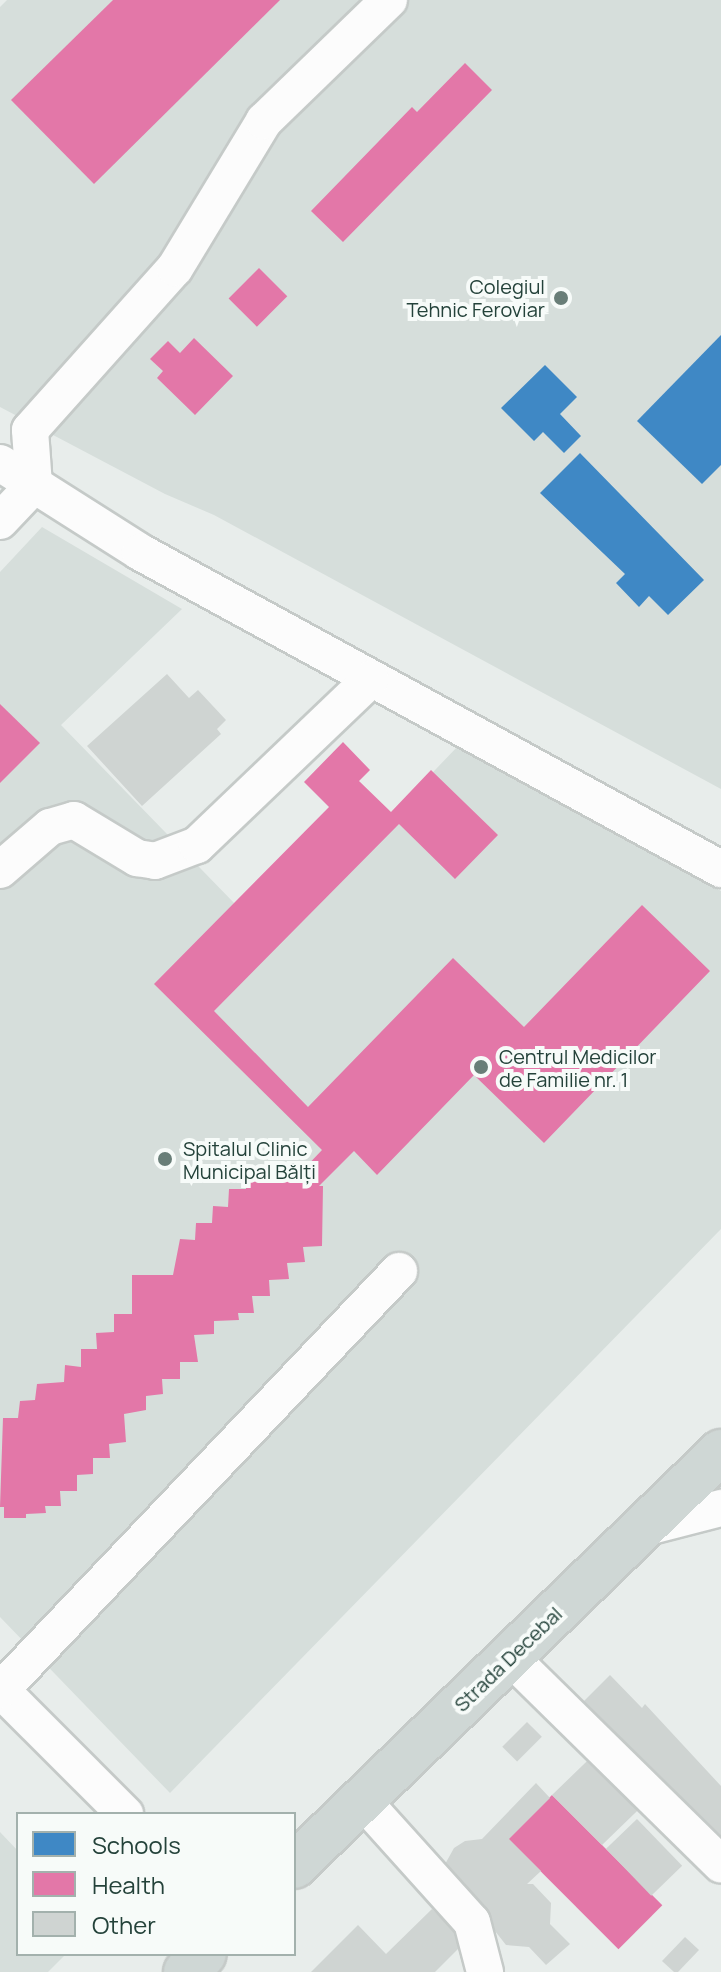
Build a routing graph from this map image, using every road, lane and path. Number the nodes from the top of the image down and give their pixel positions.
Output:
1 (389, 0) edge
2 (0, 463) edge
3 (34, 485) junction
4 (0, 521) edge
5 (371, 679) junction
6 (721, 869) edge
7 (0, 870) edge
8 (399, 1271) dead end
9 (721, 1452) edge
10 (721, 1508) edge
11 (643, 1528) junction
12 (510, 1657) junction
13 (0, 1690) edge
14 (362, 1800) junction
15 (123, 1812) edge
16 (296, 1864) edge
17 (721, 1864) edge
18 (202, 1956) edge
19 (186, 1972) edge
20 (485, 1972) edge

1 - 3 street
2 - 3 street
3 - 4 street
3 - 5 street
5 - 6 street
5 - 7 street
8 - 13 street
9 - 11 main road, Strada Decebal
10 - 11 street
11 - 12 main road, Strada Decebal
12 - 14 main road, Strada Decebal
12 - 17 street
13 - 15 street
14 - 16 main road, Strada Decebal
14 - 20 street
18 - 19 main road

